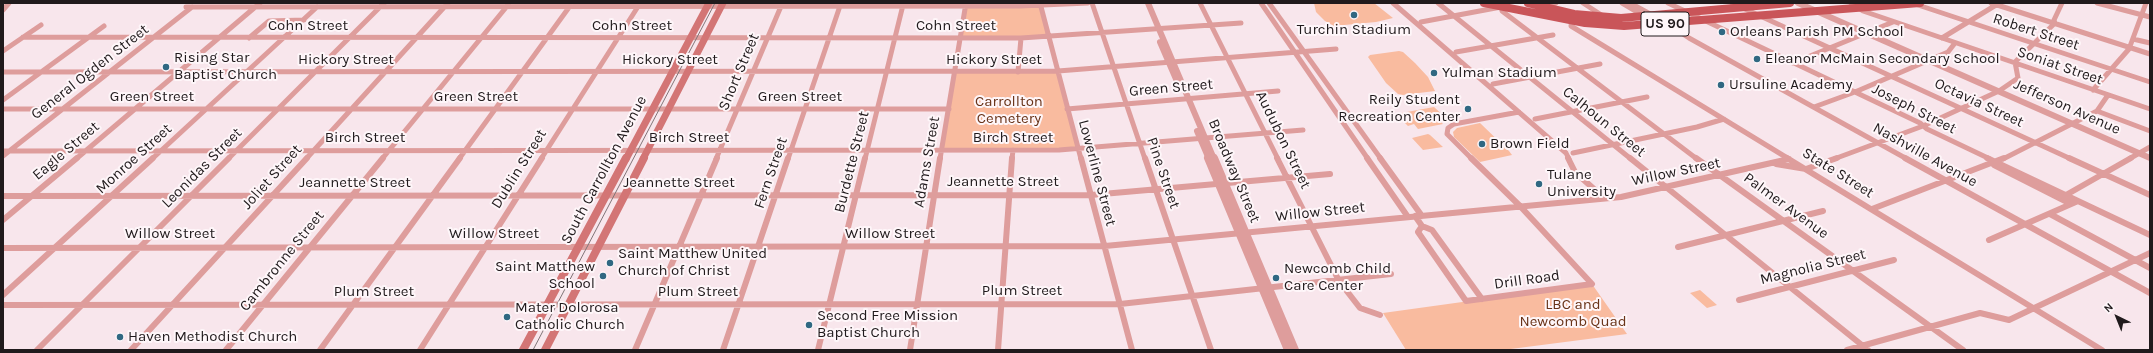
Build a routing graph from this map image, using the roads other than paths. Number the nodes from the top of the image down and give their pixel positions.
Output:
1 (9, 3) edge
2 (260, 3) edge
3 (1088, 3) edge
4 (1092, 3) edge
5 (1144, 3) edge
6 (1148, 3) edge
7 (1200, 3) edge
8 (1260, 3) edge
9 (1269, 3) edge
10 (1393, 3) edge
11 (1438, 3) edge
12 (1484, 3) edge
13 (1524, 3) edge
14 (1528, 3) edge
15 (1556, 3) edge
16 (1583, 3) edge
17 (1622, 3) edge
18 (1630, 3) edge
19 (1668, 3) edge
20 (1732, 3) edge
21 (1790, 3) edge
22 (1798, 3) edge
23 (1805, 3) edge
24 (1851, 3) edge
25 (1914, 3) edge
26 (1920, 3) edge
27 (1991, 3) edge
28 (2062, 3) edge
29 (2097, 3) edge
30 (2146, 3) edge
31 (1895, 4) edge
32 (382, 5) edge
33 (447, 5) edge
34 (509, 5) edge
35 (571, 5) edge
36 (639, 5) edge
37 (708, 5) edge
38 (722, 5) edge
39 (782, 5) edge
40 (840, 5) edge
41 (903, 5) edge
42 (966, 5) edge
43 (1040, 5) edge
44 (1502, 5) edge
45 (1996, 5) junction
46 (186, 7) dead end
47 (192, 7) junction
48 (255, 7) junction
49 (317, 7) junction
50 (1542, 7) junction
51 (1740, 7) junction
52 (1858, 8) junction
53 (3, 9) edge
54 (1521, 10) junction
55 (1820, 11) junction
56 (1687, 12) junction
57 (2142, 14) junction
58 (1454, 16) junction
59 (1649, 16) junction
60 (1760, 16) junction
61 (1572, 17) junction
62 (1605, 17) junction
63 (2150, 17) edge
64 (304, 20) junction
65 (1706, 21) junction
66 (1421, 22) dead end
67 (1893, 22) junction
68 (1966, 22) junction
69 (1241, 23) dead end
70 (2055, 23) junction
71 (1668, 24) junction
72 (41, 25) dead end
73 (1212, 25) junction
74 (1659, 25) junction
75 (104, 26) dead end
76 (1157, 29) junction
77 (1868, 32) junction
78 (1102, 33) junction
79 (1553, 35) dead end
80 (23, 37) junction
81 (1048, 37) junction
82 (1537, 37) junction
83 (86, 38) junction
84 (153, 38) junction
85 (219, 38) junction
86 (248, 38) junction
87 (284, 38) junction
88 (350, 38) junction
89 (417, 38) junction
90 (482, 38) junction
91 (547, 38) junction
92 (618, 38) junction
93 (690, 38) junction
94 (705, 38) junction
95 (768, 38) junction
96 (829, 38) junction
97 (895, 38) junction
98 (960, 38) junction
99 (1021, 38) junction
100 (1689, 38) junction
101 (1942, 38) junction
102 (2133, 39) junction
103 (1955, 43) junction
104 (2150, 43) edge
105 (2033, 44) junction
106 (1490, 45) junction
107 (2130, 47) junction
108 (1829, 48) junction
109 (1336, 49) dead end
110 (3, 51) edge
111 (1304, 51) junction
112 (1294, 52) junction
113 (1456, 52) dead end
114 (2150, 54) edge
115 (1228, 58) junction
116 (1931, 60) junction
117 (1793, 62) junction
118 (1171, 63) junction
119 (1600, 64) dead end
120 (2016, 64) junction
121 (1114, 67) junction
122 (1577, 68) junction
123 (2112, 70) junction
124 (1058, 71) junction
125 (3, 72) edge
126 (41, 72) junction
127 (110, 72) junction
128 (178, 72) junction
129 (247, 72) junction
130 (316, 72) junction
131 (385, 72) junction
132 (454, 72) junction
133 (522, 72) junction
134 (596, 72) junction
135 (672, 72) junction
136 (687, 72) junction
137 (753, 72) junction
138 (818, 72) junction
139 (886, 72) junction
140 (955, 72) junction
141 (1018, 72) junction
142 (1529, 77) junction
143 (1893, 77) junction
144 (2150, 82) edge
145 (1494, 84) dead end
146 (2000, 90) junction
147 (2094, 90) junction
148 (1278, 91) dead end
149 (1855, 92) junction
150 (1246, 94) junction
151 (2108, 95) junction
152 (1646, 97) dead end
153 (1187, 99) junction
154 (3, 100) edge
155 (1621, 102) junction
156 (1126, 104) junction
157 (1814, 107) junction
158 (62, 109) junction
159 (206, 109) junction
160 (278, 109) junction
161 (351, 109) junction
162 (424, 109) junction
163 (495, 109) junction
164 (573, 109) junction
165 (652, 109) junction
166 (668, 109) junction
167 (738, 109) junction
168 (805, 109) junction
169 (877, 109) junction
170 (949, 109) junction
171 (1067, 109) junction
172 (1962, 109) junction
173 (2150, 109) edge
174 (3, 110) edge
175 (134, 110) junction
176 (2097, 111) junction
177 (1519, 112) junction
178 (1572, 112) junction
179 (1724, 119) junction
180 (1535, 120) dead end
181 (2074, 123) junction
182 (1356, 124) junction
183 (1345, 125) junction
184 (1923, 126) junction
185 (1303, 130) dead end
186 (2150, 132) edge
187 (1266, 134) junction
188 (1663, 134) junction
189 (1203, 139) junction
190 (1878, 142) junction
191 (2036, 142) junction
192 (1140, 144) junction
193 (1612, 145) junction
194 (2150, 147) edge
195 (1078, 149) junction
196 (161, 150) junction
197 (237, 150) junction
198 (314, 150) junction
199 (390, 150) junction
200 (465, 150) junction
201 (546, 150) junction
202 (630, 150) junction
203 (647, 150) junction
204 (720, 150) junction
205 (791, 150) junction
206 (867, 150) junction
207 (941, 150) junction
208 (1013, 150) junction
209 (3, 151) edge
210 (10, 151) junction
211 (86, 151) junction
212 (1573, 153) dead end
213 (2144, 153) edge
214 (3, 156) edge
215 (1789, 158) junction
216 (2150, 158) edge
217 (1772, 163) junction
218 (1994, 163) junction
219 (1806, 169) junction
220 (1330, 174) dead end
221 (2103, 174) junction
222 (1722, 176) junction
223 (1287, 177) junction
224 (1948, 181) junction
225 (1222, 183) junction
226 (1666, 188) junction
227 (1155, 189) junction
228 (1091, 195) junction
229 (2066, 195) junction
230 (2150, 195) edge
231 (3, 196) edge
232 (32, 196) junction
233 (111, 196) junction
234 (192, 196) junction
235 (272, 196) junction
236 (352, 196) junction
237 (432, 196) junction
238 (517, 196) junction
239 (605, 196) junction
240 (623, 196) junction
241 (701, 196) junction
242 (776, 196) junction
243 (856, 196) junction
244 (934, 196) junction
245 (1009, 196) junction
246 (1604, 198) junction
247 (2078, 201) junction
248 (2071, 204) junction
249 (1520, 206) junction
250 (1872, 209) junction
251 (1823, 211) dead end
252 (2050, 214) junction
253 (1419, 216) junction
254 (1408, 217) junction
255 (3, 220) edge
256 (1784, 221) junction
257 (2026, 224) junction
258 (1310, 226) junction
259 (1422, 226) junction
260 (1243, 233) junction
261 (1725, 235) junction
262 (2150, 235) edge
263 (1172, 239) junction
264 (1989, 240) dead end
265 (1105, 246) junction
266 (225, 247) junction
267 (310, 247) junction
268 (395, 247) junction
269 (486, 247) junction
270 (578, 247) junction
271 (597, 247) junction
272 (679, 247) junction
273 (758, 247) junction
274 (844, 247) junction
275 (1678, 247) dead end
276 (3, 248) edge
277 (55, 248) junction
278 (140, 248) junction
279 (926, 248) junction
280 (1006, 248) junction
281 (2150, 253) edge
282 (1894, 260) dead end
283 (2135, 260) junction
284 (2150, 268) edge
285 (1853, 270) junction
286 (2112, 271) junction
287 (1391, 274) dead end
288 (1339, 281) junction
289 (1789, 286) junction
290 (1266, 288) junction
291 (2150, 292) edge
292 (3, 295) edge
293 (1192, 296) junction
294 (1482, 299) junction
295 (1739, 300) dead end
296 (738, 304) junction
297 (830, 304) junction
298 (917, 304) junction
299 (1002, 304) junction
300 (1120, 304) junction
301 (3, 305) edge
302 (82, 305) junction
303 (172, 305) junction
304 (263, 305) junction
305 (353, 305) junction
306 (449, 305) junction
307 (547, 305) junction
308 (567, 305) junction
309 (654, 305) junction
310 (2034, 308) junction
311 (1380, 315) dead end
312 (1931, 327) junction
313 (1866, 348) edge
314 (37, 350) edge
315 (132, 350) edge
316 (226, 350) edge
317 (320, 350) edge
318 (420, 350) edge
319 (523, 350) edge
320 (545, 350) edge
321 (635, 350) edge
322 (723, 350) edge
323 (818, 350) edge
324 (910, 350) edge
325 (998, 350) edge
326 (1132, 350) edge
327 (1211, 350) edge
328 (1288, 350) edge
329 (1295, 350) edge
330 (1847, 350) edge
331 (1963, 350) edge
332 (2102, 350) edge

1 - 53 street
2 - 48 street, Eagle Street
3 - 43 street
4 - 78 street, Pine Street
5 - 76 street, Broadway Street
6 - 76 street, Broadway Street
7 - 73 street, Audubon Street
8 - 112 street
9 - 111 street
10 - 177 street
11 - 58 street, Calhoun Street
12 - 44 main road, US 90
13 - 54 street
14 - 50 main road, US 90
15 - 50 street
16 - 62 street
17 - 59 street, Nashville Avenue
18 - 59 street, Nashville Avenue
19 - 56 street, Joseph Street
20 - 51 street, Octavia Street
21 - 51 main road, US 90
22 - 55 street, Jefferson Avenue
23 - 55 street, Jefferson Avenue
24 - 52 street, Soniat Street
25 - 26 main road, US 90
25 - 31 main road, US 90
25 - 68 street, Robert Street
27 - 45 street
28 - 70 street
29 - 57 street
30 - 57 street
31 - 52 main road, US 90
32 - 33 street
32 - 49 street
32 - 88 street, Leonidas Street
33 - 34 street
33 - 89 street, Joliet Street
34 - 35 street
34 - 90 street, Cambronne Street
35 - 36 street
35 - 91 street
36 - 37 street
36 - 92 street, Dublin Street
37 - 38 street
37 - 93 main road, South Carrollton Avenue
38 - 39 street
38 - 94 main road, South Carrollton Avenue
39 - 40 street
39 - 95 street, Short Street
40 - 41 street
40 - 96 street, Fern Street
41 - 42 street
41 - 97 street, Burdette Street
42 - 43 street
42 - 98 street, Adams Street
43 - 81 street, Lowerline Street
44 - 54 main road, US 90
44 - 58 street
44 - 82 street, Palmer Avenue
45 - 68 street
45 - 70 street
46 - 47 street
47 - 48 street
47 - 84 street, General Ogden Street
48 - 49 street
48 - 85 street, Eagle Street
49 - 64 street, Monroe Street
50 - 61 main road, US 90
51 - 56 main road, US 90
51 - 60 street, Octavia Street
52 - 55 main road, US 90
52 - 67 street, Soniat Street
54 - 61 main road, US 90
55 - 60 main road, US 90
55 - 77 street, Jefferson Avenue
56 - 59 main road, US 90
56 - 65 street, Joseph Street
57 - 63 street
57 - 102 street
58 - 66 street
58 - 106 street, Calhoun Street
59 - 62 main road, US 90
59 - 71 street, Nashville Avenue
59 - 74 street, Nashville Avenue
60 - 65 main road, US 90
60 - 108 street, Octavia Street
61 - 62 main road, US 90
61 - 74 main road, US 90
61 - 179 street, State Street
64 - 86 street
64 - 87 street, Monroe Street
65 - 71 main road, US 90
65 - 117 street, Joseph Street
67 - 77 street
67 - 101 street, Soniat Street
68 - 101 street
68 - 105 street, Robert Street
69 - 73 street, Cohn Street
70 - 105 street
70 - 107 street
71 - 74 main road, US 90
71 - 100 street, Nashville Avenue
72 - 80 street
73 - 76 street, Cohn Street
73 - 115 street, Audubon Street
74 - 100 street, Nashville Avenue
75 - 83 street
76 - 78 street, Cohn Street
76 - 118 street, Broadway Street
77 - 108 street
77 - 116 street, Jefferson Avenue
78 - 81 street, Cohn Street
78 - 121 street, Pine Street
79 - 82 street
80 - 83 street, Cohn Street
80 - 110 street
81 - 99 street, Cohn Street
81 - 124 street, Lowerline Street
82 - 106 street
82 - 122 street, Palmer Avenue
83 - 84 street, Cohn Street
83 - 126 street
84 - 85 street, Cohn Street
84 - 127 street, General Ogden Street
85 - 86 street, Cohn Street
85 - 128 street, Eagle Street
86 - 87 street, Cohn Street
87 - 88 street, Cohn Street
87 - 129 street, Monroe Street
88 - 89 street, Cohn Street
88 - 130 street, Leonidas Street
89 - 90 street, Cohn Street
89 - 131 street, Joliet Street
90 - 91 street, Cohn Street
90 - 132 street, Cambronne Street
91 - 92 street, Cohn Street
91 - 133 street
92 - 93 street, Cohn Street
92 - 134 street, Dublin Street
93 - 94 street, Cohn Street
93 - 135 main road, South Carrollton Avenue
94 - 95 street, Cohn Street
94 - 136 main road, South Carrollton Avenue
95 - 96 street, Cohn Street
95 - 137 street, Short Street
96 - 97 street, Cohn Street
96 - 138 street, Fern Street
97 - 98 street, Cohn Street
97 - 139 street, Burdette Street
98 - 99 street, Cohn Street
98 - 140 street, Adams Street
99 - 141 street
100 - 157 street, Nashville Avenue
101 - 103 street, Soniat Street
102 - 104 street
102 - 107 street
103 - 116 street
103 - 120 street, Soniat Street
105 - 120 street
105 - 123 street, Robert Street
106 - 113 street
106 - 142 street, Calhoun Street
107 - 114 street
107 - 123 street
108 - 117 street
108 - 143 street, Octavia Street
109 - 111 street, Hickory Street
111 - 112 street, Hickory Street
111 - 182 street
112 - 115 street, Hickory Street
112 - 183 street
115 - 118 street, Hickory Street
115 - 150 street, Audubon Street
116 - 143 street
116 - 146 street, Jefferson Avenue
117 - 149 street, Joseph Street
118 - 121 street, Hickory Street
118 - 153 street, Broadway Street
119 - 122 street
120 - 146 street
120 - 147 street, Soniat Street
121 - 124 street, Hickory Street
121 - 156 street, Pine Street
122 - 142 street
122 - 155 street, Palmer Avenue
123 - 144 street, Robert Street
123 - 147 street
124 - 141 street, Hickory Street
124 - 171 street, Lowerline Street
125 - 126 street, Hickory Street
126 - 127 street, Hickory Street
126 - 154 street
127 - 128 street, Hickory Street
127 - 158 street, General Ogden Street
128 - 129 street, Hickory Street
128 - 175 street, Eagle Street
129 - 130 street, Hickory Street
129 - 159 street, Monroe Street
130 - 131 street, Hickory Street
130 - 160 street, Leonidas Street
131 - 132 street, Hickory Street
131 - 161 street, Joliet Street
132 - 133 street, Hickory Street
132 - 162 street, Cambronne Street
133 - 134 street, Hickory Street
133 - 163 street
134 - 135 street, Hickory Street
134 - 164 street, Dublin Street
135 - 136 street, Hickory Street
135 - 165 main road, South Carrollton Avenue
136 - 137 street, Hickory Street
136 - 166 main road, South Carrollton Avenue
137 - 138 street, Hickory Street
137 - 167 street, Short Street
138 - 139 street, Hickory Street
138 - 168 street, Fern Street
139 - 140 street, Hickory Street
139 - 169 street, Burdette Street
140 - 141 street, Hickory Street
140 - 170 street, Adams Street
142 - 145 street
142 - 178 street, Calhoun Street
143 - 149 street
143 - 172 street, Octavia Street
146 - 172 street
146 - 181 street, Jefferson Avenue
147 - 151 street, Soniat Street
148 - 150 street, Green Street
149 - 157 street
149 - 184 street, Joseph Street
150 - 153 street, Green Street
150 - 187 street, Audubon Street
151 - 173 street, Soniat Street
151 - 176 street
152 - 155 street
153 - 156 street, Green Street
153 - 189 street, Broadway Street
155 - 178 street
155 - 188 street, Palmer Avenue
156 - 171 street, Green Street
156 - 192 street, Pine Street
157 - 190 street, Nashville Avenue
158 - 174 street, Green Street
158 - 175 street, Green Street
158 - 210 street, General Ogden Street
159 - 160 street, Green Street
159 - 175 street, Green Street
159 - 196 street, Monroe Street
160 - 161 street, Green Street
160 - 197 street, Leonidas Street
161 - 162 street, Green Street
161 - 198 street, Joliet Street
162 - 163 street, Green Street
162 - 199 street, Cambronne Street
163 - 164 street, Green Street
163 - 200 street
164 - 165 street, Green Street
164 - 201 street, Dublin Street
165 - 166 street, Green Street
165 - 202 main road, South Carrollton Avenue
166 - 167 street, Green Street
166 - 203 main road, South Carrollton Avenue
167 - 168 street, Green Street
167 - 204 street, Short Street
168 - 169 street, Green Street
168 - 205 street, Fern Street
169 - 170 street, Green Street
169 - 206 street, Burdette Street
170 - 207 street, Adams Street
171 - 195 street, Lowerline Street
172 - 184 street
172 - 191 street, Octavia Street
175 - 211 street, Eagle Street
176 - 181 street
176 - 186 street
177 - 246 street
177 - 249 street
178 - 180 street
178 - 193 street, Calhoun Street
179 - 188 street
179 - 215 street, State Street
181 - 191 street
181 - 213 street, Jefferson Avenue
182 - 183 street
182 - 253 street
183 - 254 street
184 - 190 street
184 - 218 street, Joseph Street
185 - 187 street, Birch Street
187 - 189 street, Birch Street
187 - 223 street, Audubon Street
188 - 193 street
188 - 222 street, Palmer Avenue
189 - 192 street, Birch Street
189 - 225 street, Broadway Street
190 - 219 street
190 - 224 street, Nashville Avenue
191 - 218 street
191 - 221 street, Octavia Street
192 - 195 street, Birch Street
192 - 227 street, Pine Street
193 - 212 street
193 - 226 street, Calhoun Street
194 - 213 street
195 - 208 street, Birch Street
195 - 228 street, Lowerline Street
196 - 197 street, Birch Street
196 - 211 street, Birch Street
196 - 233 street, Monroe Street
197 - 198 street, Birch Street
197 - 234 street, Leonidas Street
198 - 199 street, Birch Street
198 - 235 street, Joliet Street
199 - 200 street, Birch Street
199 - 236 street, Cambronne Street
200 - 201 street, Birch Street
200 - 237 street
201 - 202 street, Birch Street
201 - 238 street, Dublin Street
202 - 203 street, Birch Street
202 - 239 main road, South Carrollton Avenue
203 - 204 street, Birch Street
203 - 240 main road, South Carrollton Avenue
204 - 205 street, Birch Street
204 - 241 street, Short Street
205 - 206 street, Birch Street
205 - 242 street, Fern Street
206 - 207 street, Birch Street
206 - 243 street, Burdette Street
207 - 208 street, Birch Street
207 - 244 street, Adams Street
208 - 245 street
209 - 210 street, Birch Street
210 - 211 street, Birch Street
210 - 214 street, General Ogden Street
211 - 232 street, Eagle Street
213 - 216 street, Jefferson Avenue
213 - 221 street
215 - 217 street, Willow Street
215 - 219 street, State Street
217 - 219 street, Willow Street
217 - 222 street, Willow Street
218 - 224 street
218 - 229 street, Joseph Street
218 - 248 street
219 - 250 street, State Street
220 - 223 street, Jeannette Street
221 - 229 street
221 - 230 street, Octavia Street
222 - 226 street, Willow Street
222 - 256 street, Palmer Avenue
223 - 225 street, Jeannette Street
223 - 258 street, Audubon Street
224 - 250 street
224 - 257 street, Nashville Avenue
225 - 227 street, Jeannette Street
225 - 260 street, Broadway Street
226 - 246 street, Willow Street
226 - 261 street, Calhoun Street
227 - 228 street, Jeannette Street
227 - 263 street, Pine Street
228 - 245 street, Jeannette Street
228 - 265 street, Lowerline Street
229 - 247 street, Joseph Street
231 - 232 street, Jeannette Street
232 - 233 street, Jeannette Street
232 - 255 street, Eagle Street
233 - 234 street, Jeannette Street
233 - 277 street, Monroe Street
234 - 235 street, Jeannette Street
234 - 278 street, Leonidas Street
235 - 236 street, Jeannette Street
235 - 266 street, Joliet Street
236 - 237 street, Jeannette Street
236 - 267 street, Cambronne Street
237 - 238 street, Jeannette Street
237 - 268 street
238 - 239 street, Jeannette Street
238 - 269 street, Dublin Street
239 - 240 street, Jeannette Street
239 - 270 main road, South Carrollton Avenue
240 - 241 street, Jeannette Street
240 - 271 main road, South Carrollton Avenue
241 - 242 street, Jeannette Street
241 - 272 street, Short Street
242 - 243 street, Jeannette Street
242 - 273 street, Fern Street
243 - 244 street, Jeannette Street
243 - 274 street, Burdette Street
244 - 245 street, Jeannette Street
244 - 279 street, Adams Street
245 - 280 street
246 - 249 street, Willow Street
247 - 248 street
247 - 262 street, Joseph Street
248 - 252 street
249 - 253 street, Willow Street
249 - 294 street, Drill Road
250 - 310 street, State Street
251 - 256 street
252 - 257 street
252 - 283 street
253 - 254 street, Willow Street
253 - 259 street
254 - 258 street, Willow Street
256 - 261 street
256 - 285 street, Palmer Avenue
257 - 264 street
257 - 286 street, Nashville Avenue
258 - 260 street, Willow Street
258 - 288 street, Audubon Street
259 - 294 street
259 - 294 street, Drill Road
260 - 263 street, Willow Street
260 - 290 street, Broadway Street
261 - 275 street
261 - 289 street, Calhoun Street
263 - 265 street, Willow Street
263 - 293 street, Pine Street
265 - 280 street, Willow Street
265 - 300 street, Lowerline Street
266 - 267 street, Willow Street
266 - 278 street, Willow Street
266 - 303 street, Joliet Street
267 - 268 street, Willow Street
267 - 304 street, Cambronne Street
268 - 269 street, Willow Street
268 - 305 street
269 - 270 street, Willow Street
269 - 306 street, Dublin Street
270 - 271 street, Willow Street
270 - 307 main road, South Carrollton Avenue
271 - 272 street, Willow Street
271 - 308 main road, South Carrollton Avenue
272 - 273 street, Willow Street
272 - 309 street, Short Street
273 - 274 street, Willow Street
273 - 296 street, Fern Street
274 - 279 street, Willow Street
274 - 297 street, Burdette Street
276 - 277 street, Willow Street
277 - 278 street, Willow Street
277 - 292 street, Monroe Street
278 - 302 street, Leonidas Street
279 - 280 street, Willow Street
279 - 298 street, Adams Street
280 - 299 street
281 - 283 street
282 - 285 street, Magnolia Street
283 - 284 street
283 - 286 street
285 - 289 street, Magnolia Street
285 - 312 street, Palmer Avenue
286 - 291 street, Nashville Avenue
286 - 310 street
287 - 288 street, Plum Street
288 - 290 street, Plum Street
288 - 311 street, Audubon Street
289 - 295 street, Magnolia Street
289 - 313 street, Calhoun Street
290 - 293 street, Plum Street
290 - 328 street, Broadway Street
290 - 329 street, Broadway Street
293 - 300 street, Plum Street
293 - 327 street, Pine Street
296 - 297 street, Plum Street
296 - 309 street, Plum Street
296 - 322 street, Fern Street
297 - 298 street, Plum Street
297 - 323 street, Burdette Street
298 - 299 street, Plum Street
298 - 324 street, Adams Street
299 - 300 street, Plum Street
299 - 325 street
300 - 326 street, Lowerline Street
301 - 302 street, Plum Street
302 - 303 street, Plum Street
302 - 314 street, Leonidas Street
303 - 304 street, Plum Street
303 - 315 street, Joliet Street
304 - 305 street, Plum Street
304 - 316 street, Cambronne Street
305 - 306 street, Plum Street
305 - 317 street
306 - 307 street, Plum Street
306 - 318 street, Dublin Street
307 - 308 street, Plum Street
307 - 319 main road, South Carrollton Avenue
308 - 309 street, Plum Street
308 - 320 main road, South Carrollton Avenue
309 - 321 street, Short Street
310 - 312 street
310 - 332 street, State Street
312 - 313 street
312 - 331 street, Palmer Avenue
313 - 330 street

